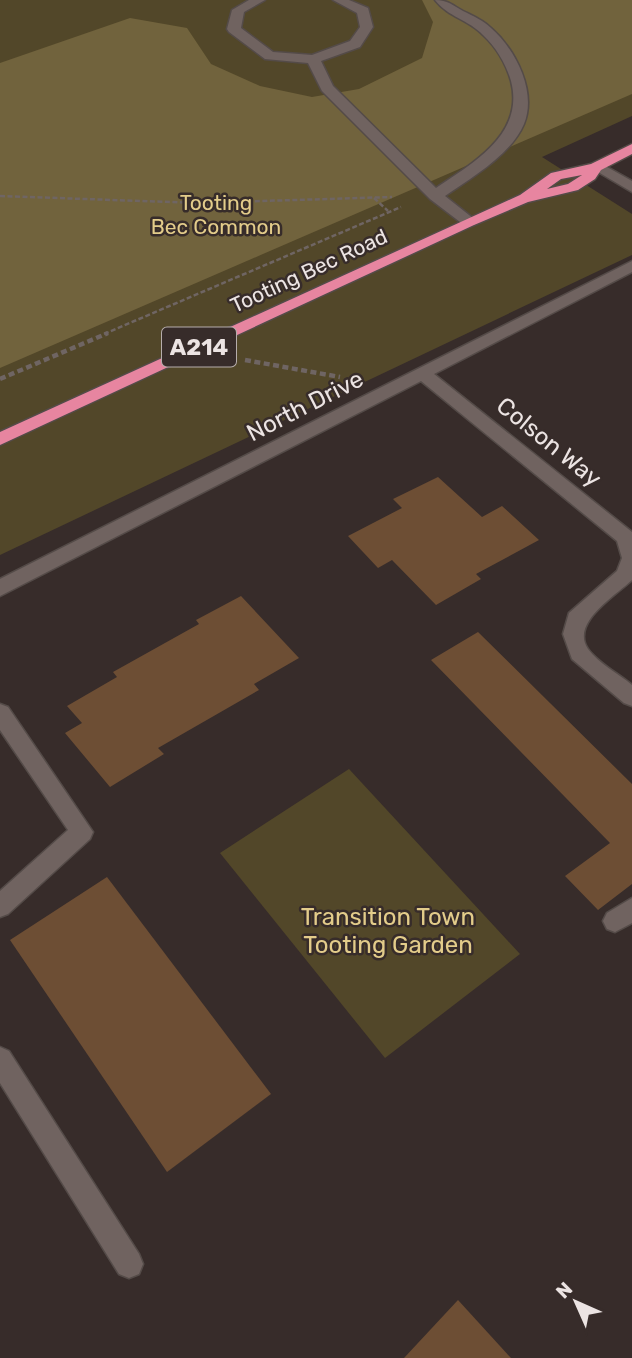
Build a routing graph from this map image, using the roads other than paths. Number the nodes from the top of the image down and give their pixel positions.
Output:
1 (259, 0) edge
2 (438, 1) edge
3 (349, 2) edge
4 (313, 60) junction
5 (632, 148) edge
6 (597, 166) junction
7 (632, 188) edge
8 (435, 196) junction
9 (469, 222) junction
10 (632, 266) edge
11 (423, 374) junction
12 (0, 439) edge
13 (628, 535) edge
14 (632, 558) edge
15 (0, 588) edge
16 (632, 697) edge
17 (0, 713) edge
18 (0, 906) edge
19 (0, 1060) edge
20 (129, 1264) dead end

1 - 4 street
2 - 8 street
3 - 4 street
4 - 8 street
5 - 6 highway, Tooting Bec Road / A214
6 - 7 street
6 - 9 highway, Tooting Bec Road / A214
8 - 9 street
9 - 12 highway, Tooting Bec Road / A214
10 - 11 street, North Drive
11 - 13 street, Colson Way
11 - 15 street, North Drive
13 - 14 street, Colson Way
14 - 16 street, Colson Way
17 - 18 street
19 - 20 street

